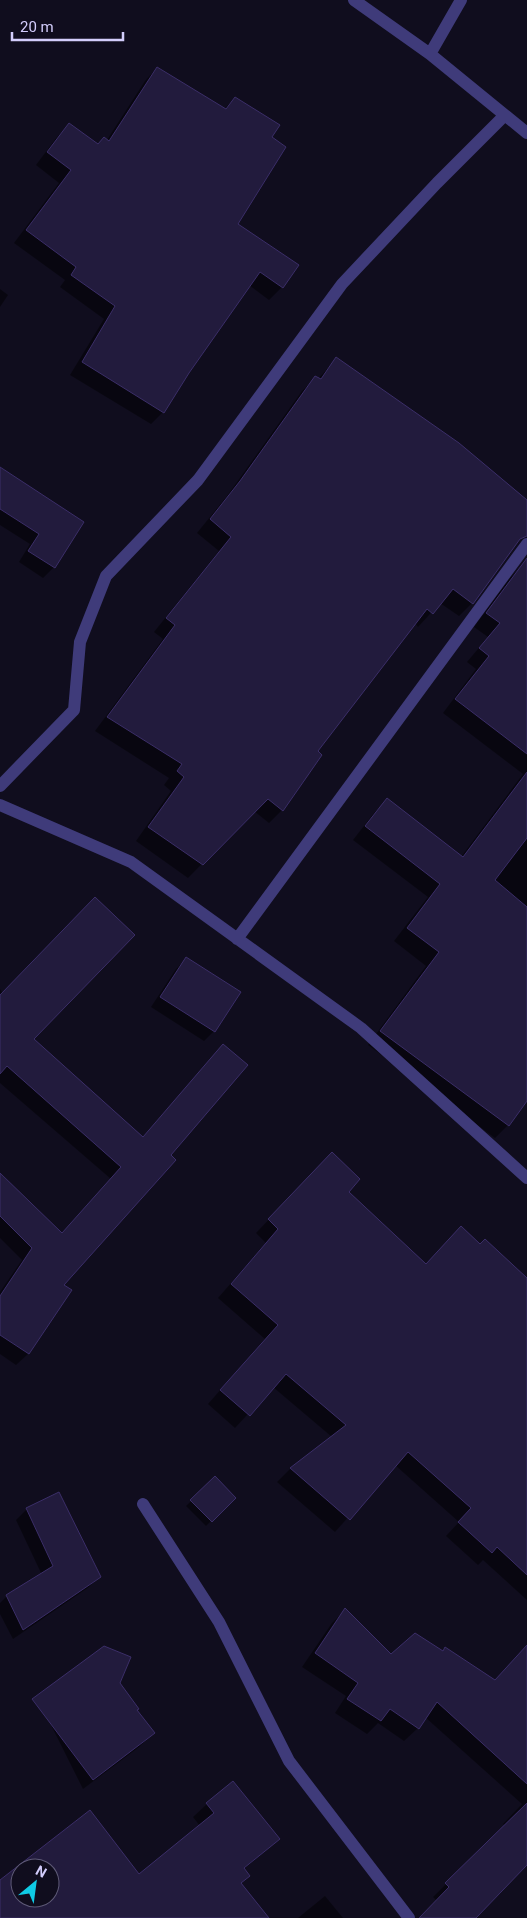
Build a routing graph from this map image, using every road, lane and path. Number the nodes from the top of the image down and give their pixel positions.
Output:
1 (354, 0) edge
2 (461, 0) edge
3 (430, 54) junction
4 (505, 115) junction
5 (527, 133) edge
6 (527, 544) edge
7 (0, 786) edge
8 (0, 805) edge
9 (237, 940) junction
10 (527, 1178) edge
11 (143, 1504) dead end
12 (409, 1918) edge

1 - 3 street
2 - 3 street
3 - 4 street
4 - 5 street
4 - 7 street
6 - 9 street
8 - 9 street
9 - 10 street
11 - 12 street

